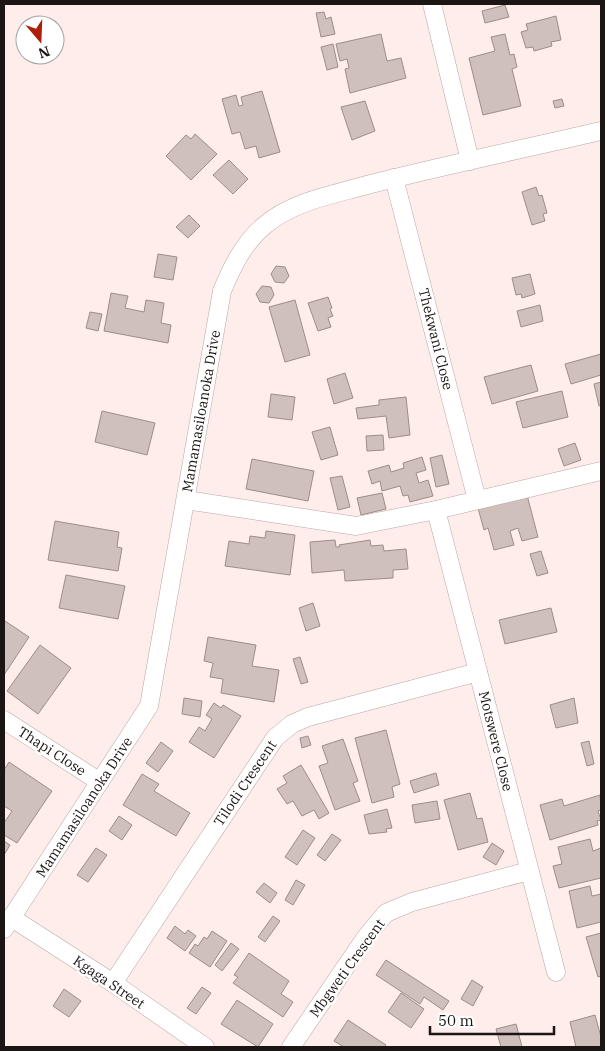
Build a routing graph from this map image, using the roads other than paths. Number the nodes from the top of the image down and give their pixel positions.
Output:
1 (432, 4) edge
2 (601, 131) edge
3 (470, 161) junction
4 (394, 178) junction
5 (601, 471) edge
6 (186, 500) junction
7 (477, 500) junction
8 (436, 510) junction
9 (478, 672) junction
10 (4, 720) edge
11 (100, 782) junction
12 (529, 871) junction
13 (8, 924) edge
14 (556, 972) dead end
15 (113, 983) junction
16 (179, 1040) edge
17 (205, 1047) edge
18 (291, 1047) edge

1 - 3 street
2 - 3 street, Mamamasiloanoka Drive
3 - 4 street, Mamamasiloanoka Drive
4 - 6 street, Mamamasiloanoka Drive
4 - 7 street, Thekwani Close
5 - 7 street
6 - 8 street
6 - 11 street, Mamamasiloanoka Drive
7 - 8 street
8 - 9 street, Motswere Close
9 - 12 street, Motswere Close
9 - 15 street, Tilodi Crescent
10 - 11 street, Thapi Close
11 - 13 street, Mamamasiloanoka Drive
12 - 14 street, Motswere Close
12 - 18 street, Mbgweti Crescent
13 - 15 street, Kgaga Street
15 - 16 street, Kgaga Street
16 - 17 street, Kgaga Street

